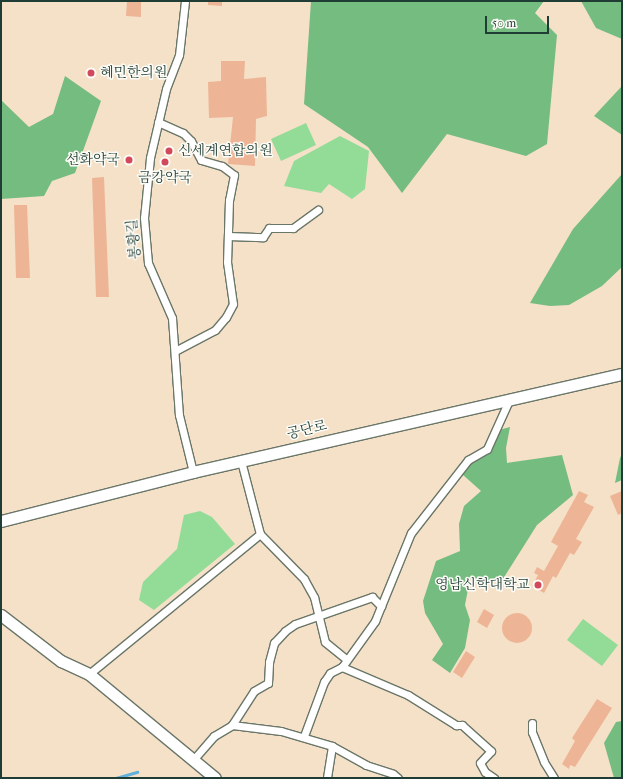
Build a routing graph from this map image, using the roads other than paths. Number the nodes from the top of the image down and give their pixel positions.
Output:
1 (185, 1) edge
2 (158, 122) junction
3 (318, 210) dead end
4 (228, 236) junction
5 (175, 351) junction
6 (622, 374) edge
7 (510, 398) junction
8 (242, 461) junction
9 (193, 472) junction
10 (1, 521) edge
11 (260, 534) junction
12 (381, 606) junction
13 (1, 615) edge
14 (320, 617) junction
15 (347, 660) junction
16 (342, 667) junction
17 (89, 674) junction
18 (532, 723) dead end
19 (232, 725) junction
20 (304, 736) junction
21 (332, 746) junction
22 (193, 760) junction
23 (215, 778) edge
24 (327, 778) edge
25 (398, 778) edge
26 (494, 778) edge
27 (554, 778) edge

1 - 2 street, 봉황길
2 - 4 street
2 - 5 street, 봉황길
3 - 4 street
4 - 5 street
5 - 9 street, 봉황길
6 - 7 street, 공단로
7 - 8 street, 공단로
7 - 12 street
8 - 9 street, 공단로
8 - 11 street
9 - 10 street, 공단로
11 - 14 street
11 - 17 street
12 - 14 street
12 - 15 street
13 - 17 street
14 - 15 street
14 - 19 street
15 - 16 street
16 - 20 street
16 - 26 street
17 - 22 street
18 - 27 street
19 - 20 street
19 - 22 street
20 - 21 street
21 - 24 street
21 - 25 street
22 - 23 street

